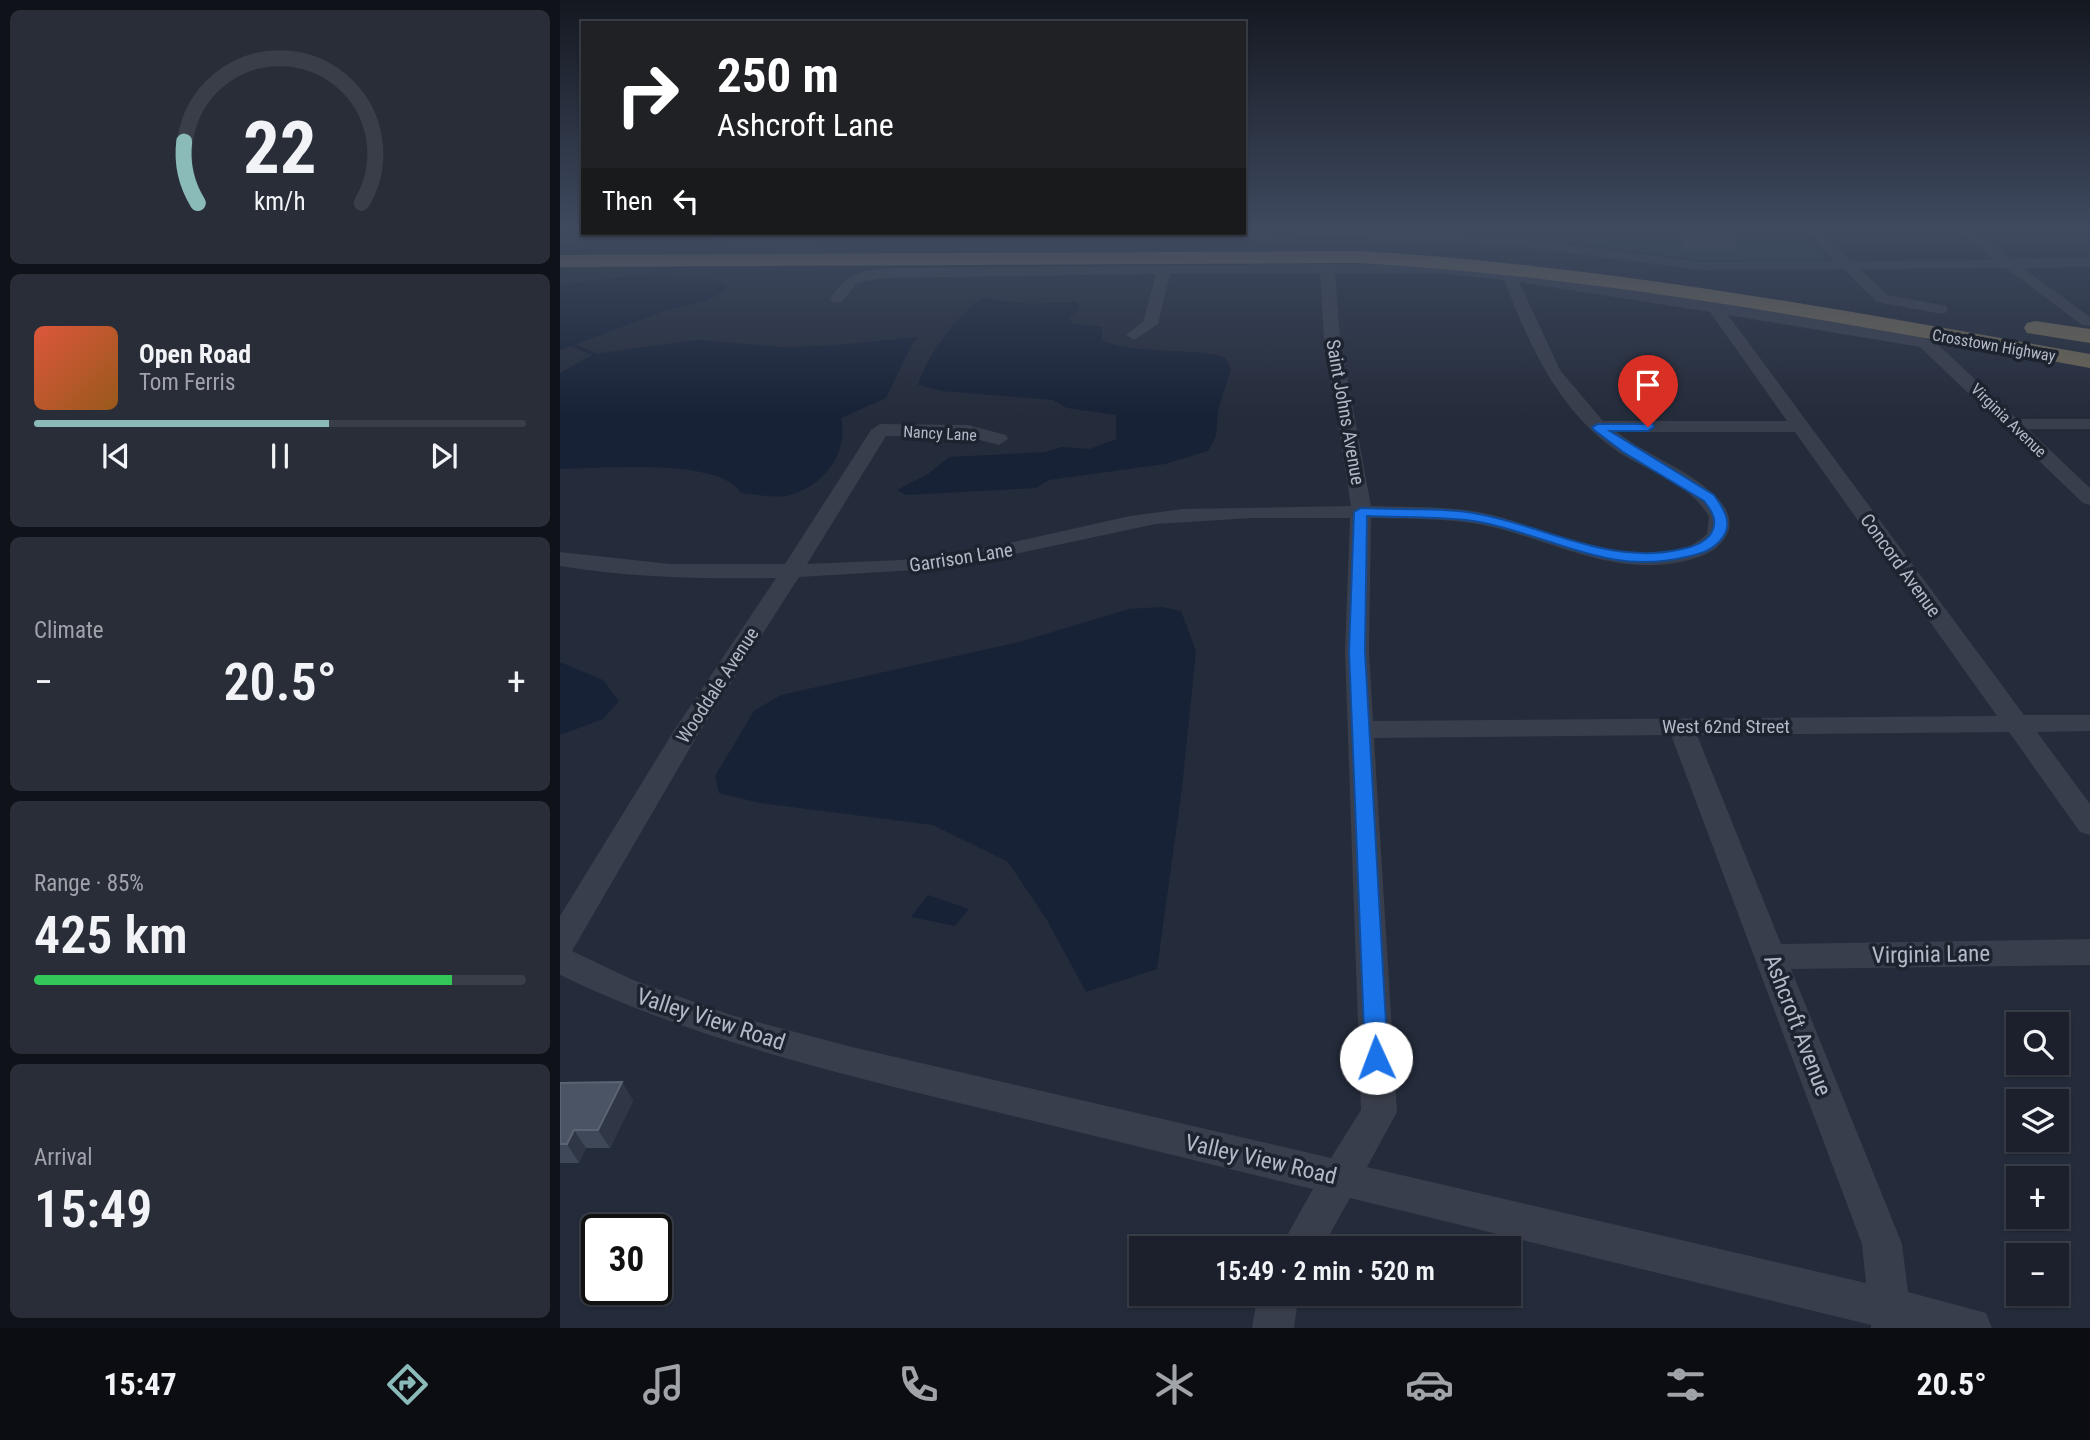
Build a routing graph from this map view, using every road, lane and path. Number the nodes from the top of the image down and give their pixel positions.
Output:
1 (842, 292) edge
2 (1158, 292) edge
3 (1329, 292) edge
4 (1516, 292) edge
5 (1621, 292) edge
6 (1687, 292) edge
7 (1774, 292) edge
8 (1783, 292) edge
9 (1875, 292) edge
10 (2044, 292) edge
11 (836, 299) dead end
12 (1713, 305) junction
13 (1942, 309) dead end
14 (2089, 329) edge
15 (1134, 335) dead end
16 (2090, 346) edge
17 (2090, 361) edge
18 (2013, 424) junction
19 (2090, 424) edge
20 (1800, 426) junction
21 (1598, 427) junction
22 (880, 430) joint
23 (999, 439) dead end
24 (2090, 499) edge
25 (1361, 512) junction
26 (560, 559) edge
27 (792, 571) junction
28 (2090, 723) edge
29 (2017, 724) junction
30 (1681, 727) junction
31 (1362, 730) junction
32 (2090, 825) edge
33 (560, 943) edge
34 (2090, 952) edge
35 (1772, 957) junction
36 (560, 960) edge
37 (1340, 1178) junction
38 (1307, 1236) edge
39 (1277, 1306) edge
40 (1891, 1318) edge
41 (1273, 1328) edge
42 (1971, 1328) edge

1 - 11 street
2 - 15 street
3 - 25 street, Saint Johns Avenue
4 - 21 street
5 - 12 street
6 - 17 highway, Crosstown Highway
7 - 16 highway, Crosstown Highway
8 - 14 highway
9 - 13 street
10 - 14 street
12 - 18 street, Virginia Avenue
12 - 20 street, Concord Avenue
18 - 19 street
18 - 24 street, Virginia Avenue
20 - 21 street
20 - 29 street, Concord Avenue
21 - 25 street, Garrison Lane
22 - 23 street, Nancy Lane
22 - 27 street, Wooddale Avenue
25 - 27 street, Garrison Lane
25 - 31 street, Saint Johns Avenue
26 - 27 street, Garrison Lane
27 - 33 street, Wooddale Avenue
28 - 29 street, West 62nd Street
29 - 30 street, West 62nd Street
29 - 32 street, Concord Avenue
30 - 31 street, West 62nd Street
30 - 35 street, Ashcroft Avenue
31 - 37 street, Saint Johns Avenue
34 - 35 street, Virginia Lane
35 - 40 street, Ashcroft Avenue
36 - 37 street, Valley View Road
37 - 38 street, Saint Johns Avenue
37 - 40 street, Valley View Road
39 - 41 street
40 - 42 street, Valley View Road

